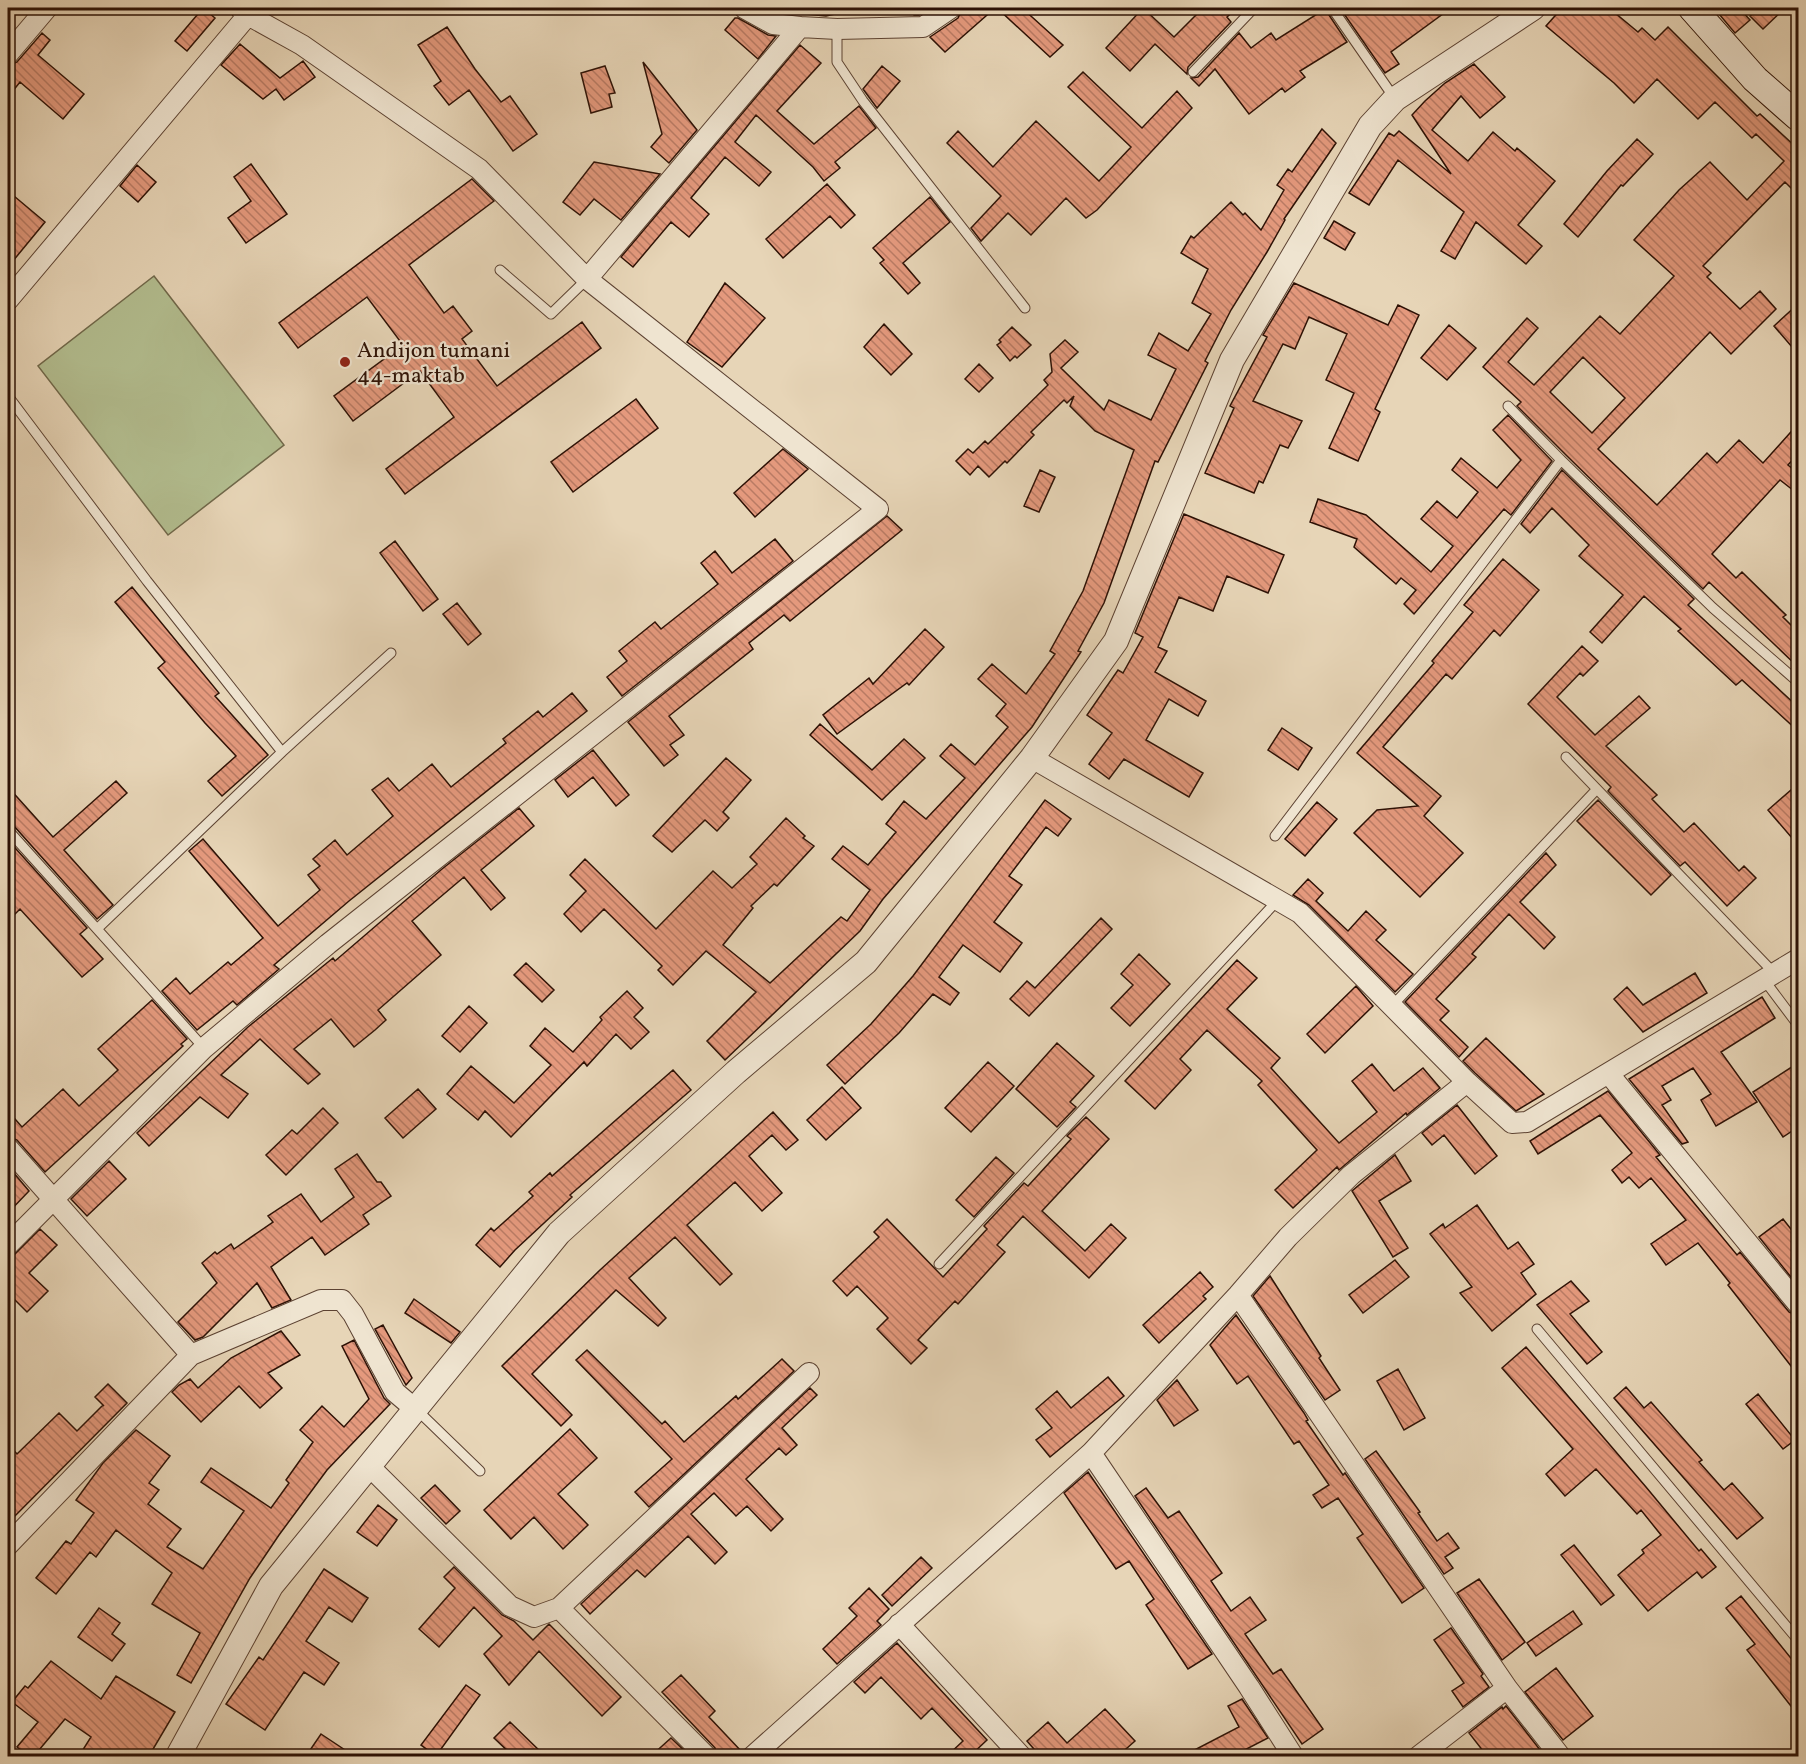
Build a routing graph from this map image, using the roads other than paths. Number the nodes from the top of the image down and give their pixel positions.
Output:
1 (47, 8) edge
2 (744, 8) edge
3 (951, 8) edge
4 (1254, 8) edge
5 (1332, 8) edge
6 (1533, 8) edge
7 (1692, 8) edge
8 (244, 11) edge
9 (800, 27) junction
10 (837, 29) junction
11 (8, 54) edge
12 (1193, 72) dead end
13 (1395, 99) junction
14 (1798, 117) edge
15 (500, 270) dead end
16 (587, 279) junction
17 (8, 300) edge
18 (1025, 308) dead end
19 (8, 396) edge
20 (1508, 406) dead end
21 (1561, 460) junction
22 (391, 653) dead end
23 (1798, 682) edge
24 (282, 752) junction
25 (1566, 757) dead end
26 (1032, 758) junction
27 (1597, 789) junction
28 (8, 830) edge
29 (1275, 836) dead end
30 (1277, 901) junction
31 (97, 929) junction
32 (1798, 959) edge
33 (1770, 977) junction
34 (1391, 1007) junction
35 (1798, 1025) edge
36 (204, 1048) junction
37 (1608, 1074) junction
38 (1467, 1082) junction
39 (8, 1148) edge
40 (54, 1198) junction
41 (8, 1245) edge
42 (939, 1264) dead end
43 (1238, 1294) junction
44 (1798, 1304) edge
45 (1537, 1329) dead end
46 (191, 1355) junction
47 (808, 1373) dead end
48 (415, 1409) junction
49 (1090, 1453) junction
50 (369, 1466) junction
51 (480, 1471) dead end
52 (8, 1545) edge
53 (559, 1608) junction
54 (898, 1624) junction
55 (1798, 1640) edge
56 (1507, 1688) junction
57 (178, 1756) edge
58 (706, 1756) edge
59 (753, 1756) edge
60 (1021, 1756) edge
61 (1293, 1756) edge
62 (1419, 1756) edge
63 (1560, 1756) edge

1 - 11 street
2 - 9 street
3 - 10 street
4 - 12 lane
5 - 13 lane
6 - 13 street
7 - 14 main road
8 - 16 street
8 - 17 street
9 - 10 street
9 - 16 street
10 - 18 lane
13 - 26 street
15 - 16 lane
16 - 36 street
19 - 24 lane
20 - 21 lane
21 - 23 lane
21 - 29 lane
22 - 24 lane
24 - 31 lane
25 - 27 lane
26 - 30 street
26 - 48 street
27 - 33 lane
27 - 34 lane
28 - 31 lane
30 - 34 street
30 - 42 lane
31 - 36 lane
32 - 33 street
33 - 35 lane
33 - 37 street
34 - 38 street
36 - 40 street
37 - 38 street
37 - 44 street
38 - 43 street
39 - 40 street
40 - 41 street
40 - 46 street
43 - 49 street
43 - 56 street
45 - 55 lane
46 - 48 street
46 - 52 street
47 - 53 street
48 - 50 street
48 - 51 lane
49 - 54 street
49 - 61 street
50 - 53 street
50 - 57 street
53 - 58 street
54 - 59 street
54 - 60 street
56 - 62 street
56 - 63 street

